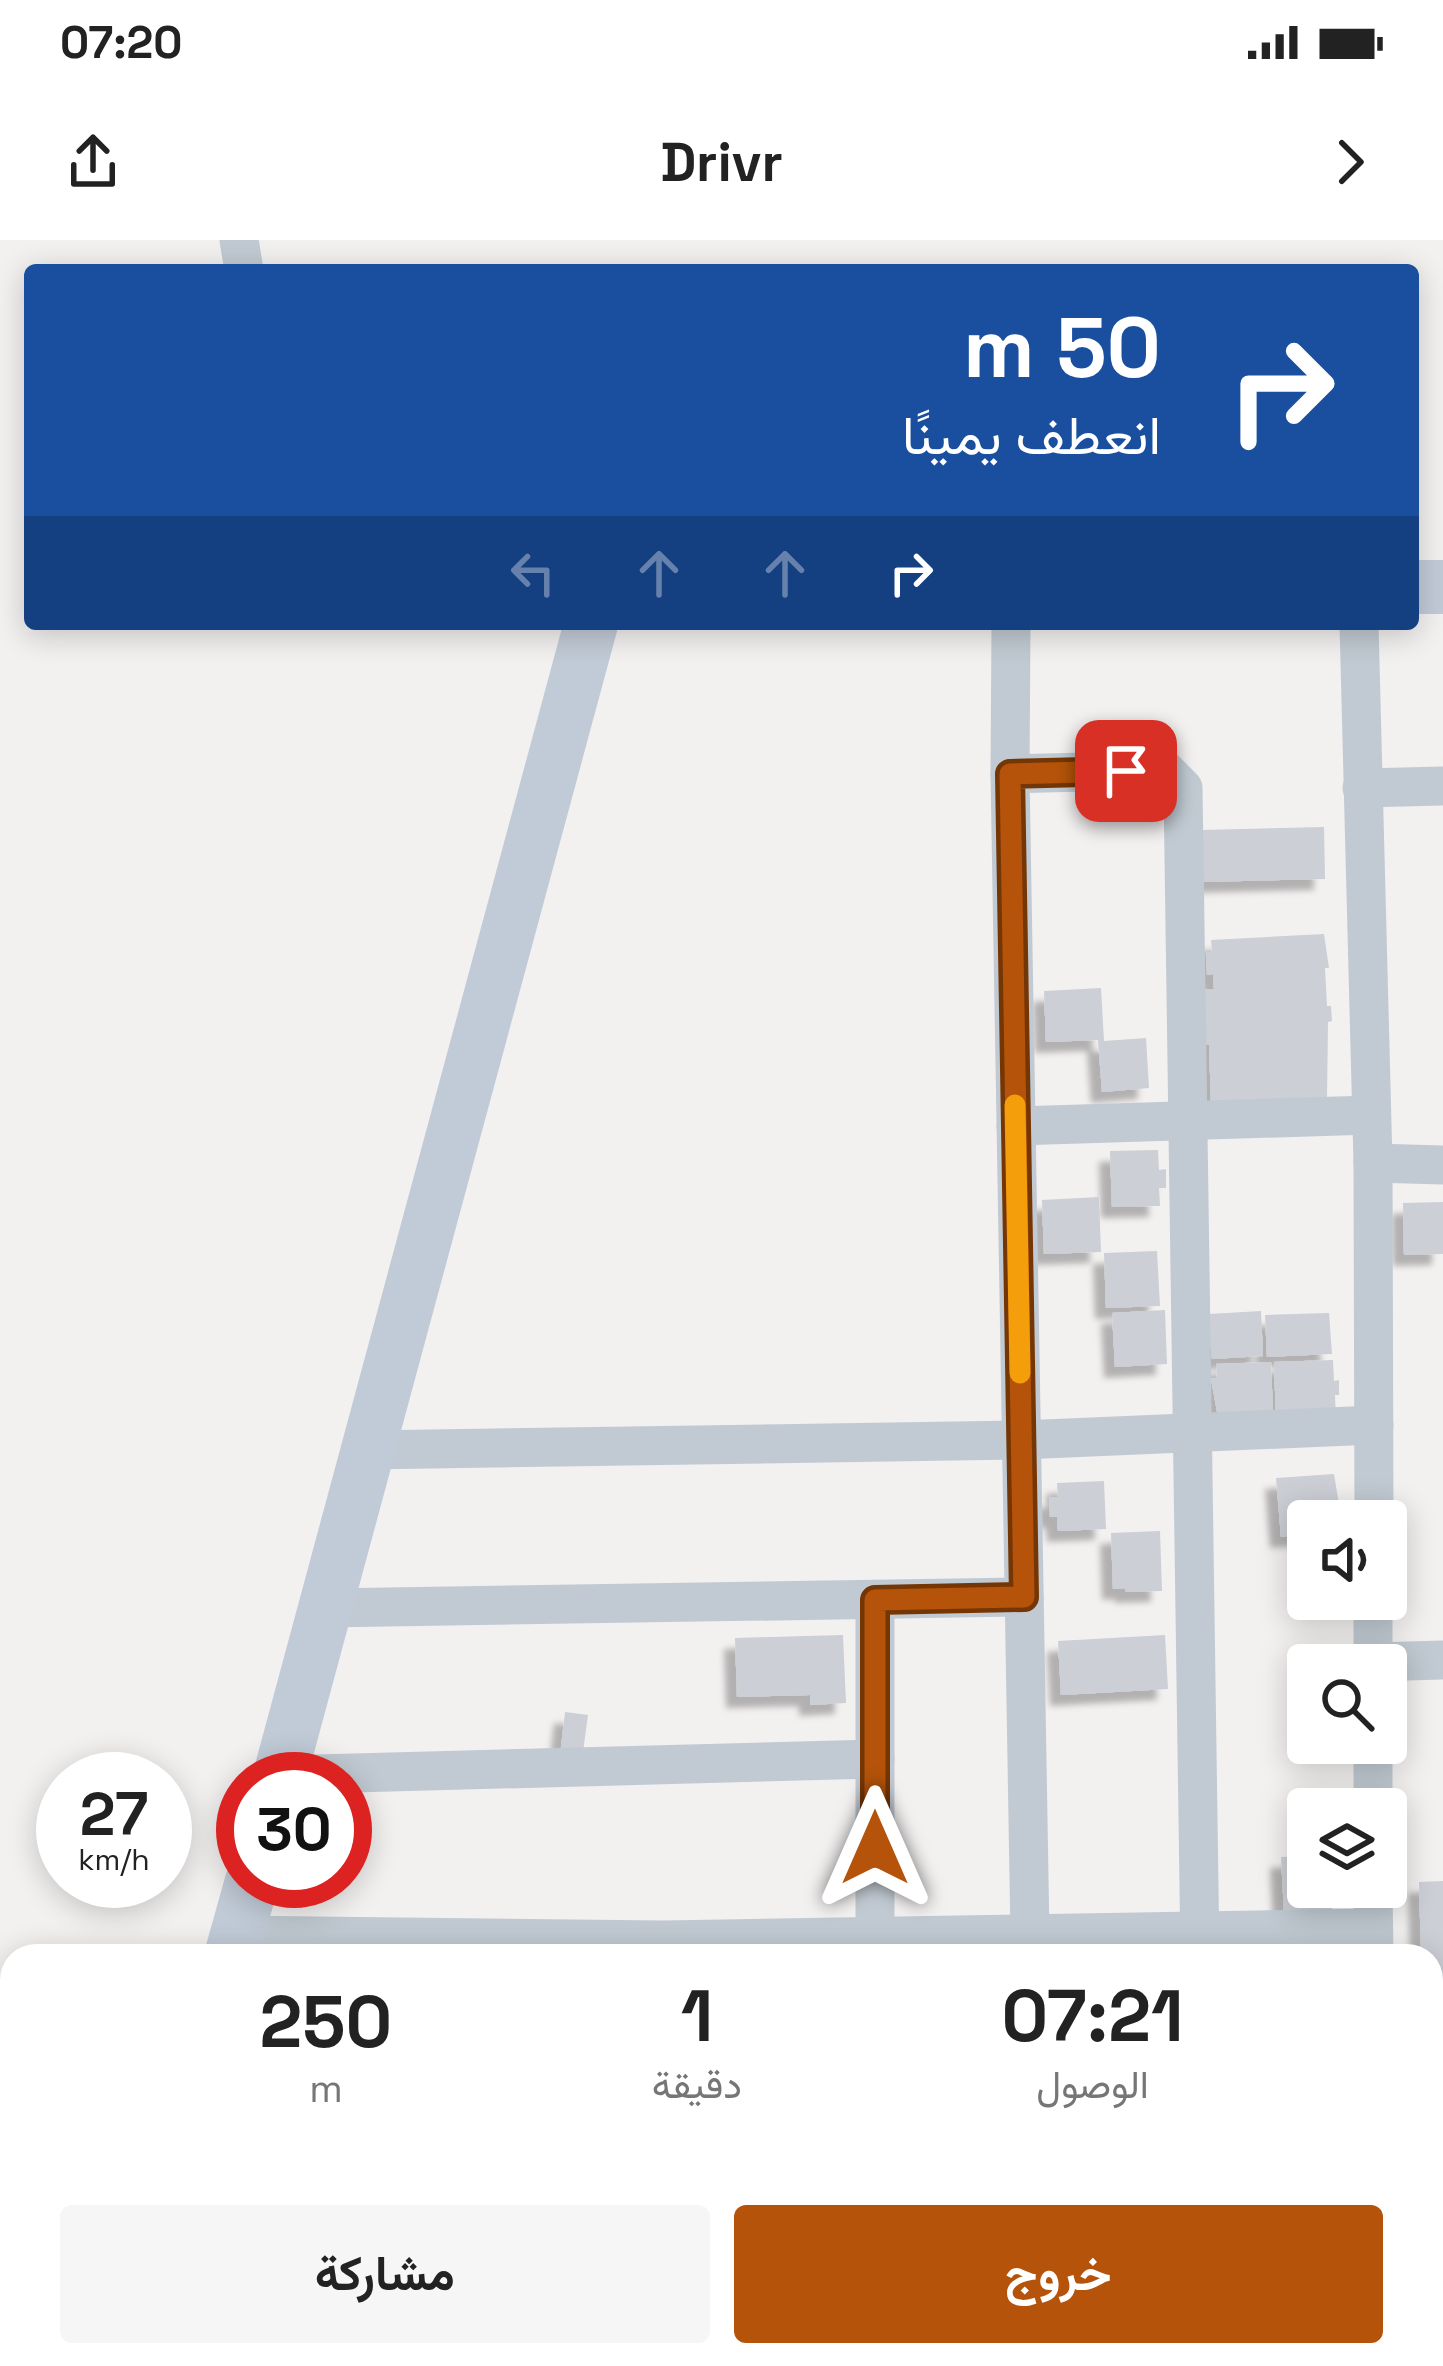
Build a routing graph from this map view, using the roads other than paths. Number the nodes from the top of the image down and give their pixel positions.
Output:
1 (589, 630) edge
2 (1011, 630) edge
3 (1359, 630) edge
4 (1010, 774) junction
5 (1443, 786) edge
6 (1362, 788) junction
7 (1372, 1115) junction
8 (1189, 1120) junction
9 (1016, 1126) junction
10 (1373, 1163) junction
11 (1443, 1165) edge
12 (1374, 1426) junction
13 (1193, 1434) junction
14 (1021, 1440) junction
15 (368, 1450) junction
16 (1374, 1500) edge
17 (1024, 1597) junction
18 (875, 1600) junction
19 (326, 1608) junction
20 (1443, 1660) edge
21 (1407, 1662) edge
22 (287, 1752) edge
23 (875, 1760) junction
24 (372, 1774) edge
25 (245, 1908) edge
26 (1373, 1908) edge
27 (1030, 1935) junction
28 (875, 1937) junction
29 (1373, 1942) edge
30 (235, 1944) edge
31 (741, 1944) edge
32 (1199, 1944) edge

1 - 15 street
2 - 4 street
3 - 6 street
4 - 8 street
4 - 9 street
5 - 6 street
6 - 7 street
7 - 8 street
7 - 10 street
8 - 9 street
8 - 13 street
9 - 14 street
10 - 11 street
10 - 12 street
12 - 13 street
12 - 16 street
13 - 14 street
13 - 32 street
14 - 15 street
14 - 17 street
15 - 19 street
17 - 18 street
17 - 27 street
18 - 19 street
18 - 23 street
19 - 22 street
20 - 21 street
23 - 24 street
23 - 28 street
25 - 30 street
26 - 29 street
27 - 28 street
27 - 32 street
28 - 31 street
29 - 32 street

